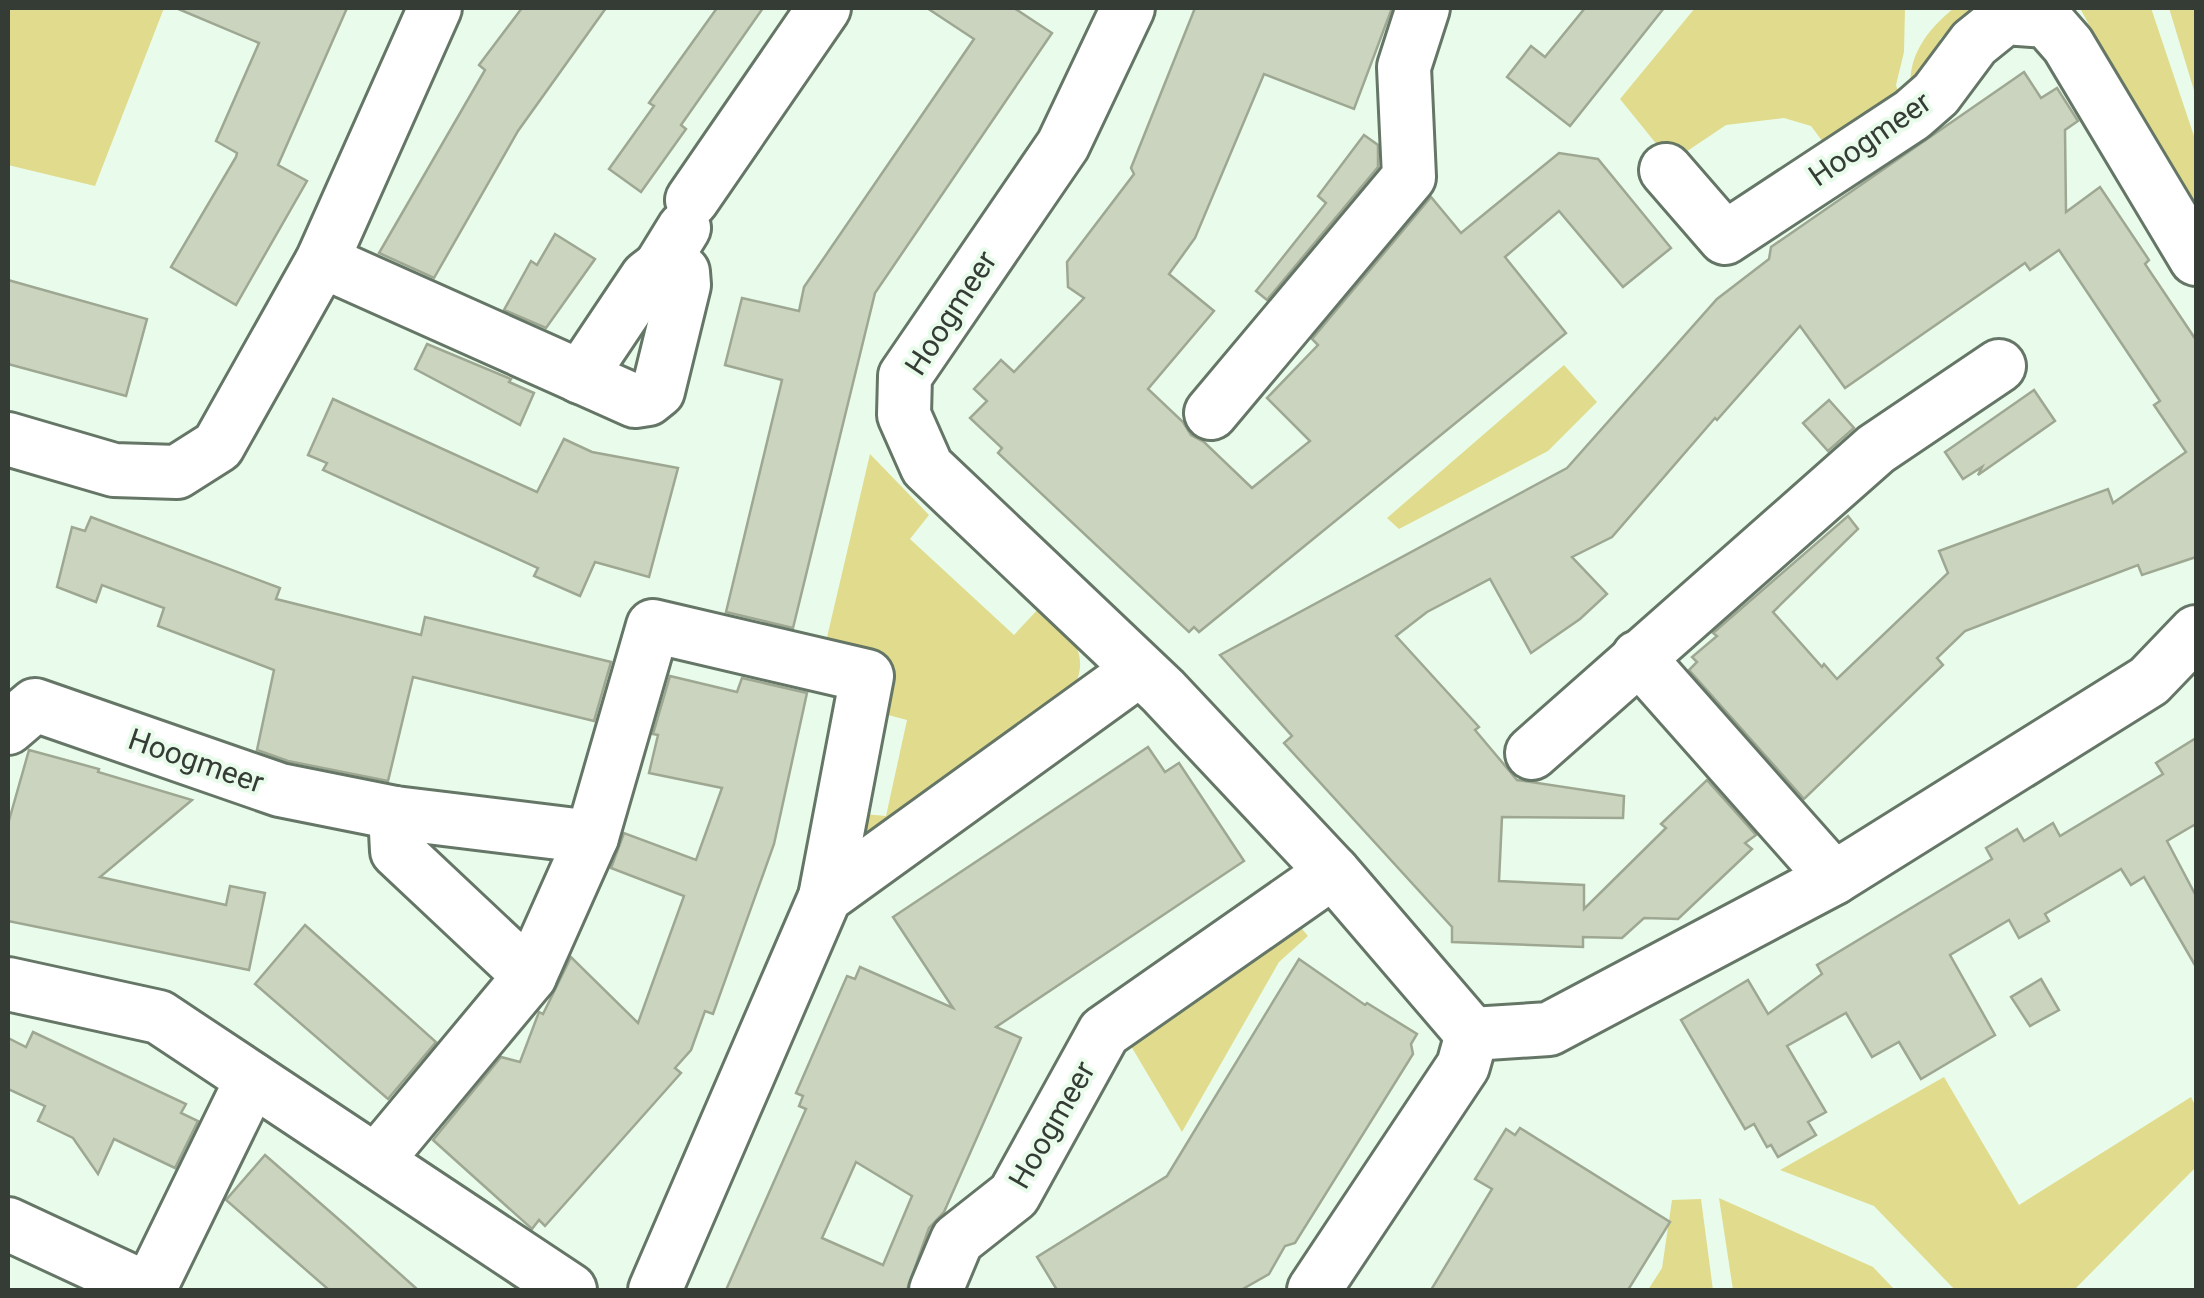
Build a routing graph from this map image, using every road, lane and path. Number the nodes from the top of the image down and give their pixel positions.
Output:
1 (435, 8) edge
2 (824, 8) edge
3 (1424, 8) edge
4 (1119, 10) edge
5 (1666, 170) dead end
6 (678, 232) junction
7 (2196, 260) edge
8 (322, 261) junction
9 (1999, 366) dead end
10 (580, 377) junction
11 (1210, 413) dead end
12 (8, 439) edge
13 (2196, 632) edge
14 (1638, 657) junction
15 (1139, 670) junction
16 (8, 728) edge
17 (1532, 753) dead end
18 (395, 813) junction
19 (592, 838) junction
20 (1333, 872) junction
21 (1834, 878) junction
22 (825, 897) junction
23 (530, 976) junction
24 (8, 984) edge
25 (1472, 1034) junction
26 (252, 1079) junction
27 (376, 1161) junction
28 (8, 1224) edge
29 (149, 1290) edge
30 (570, 1290) edge
31 (655, 1290) edge
32 (936, 1290) edge
33 (1314, 1290) edge

1 - 8 street
2 - 6 street
3 - 11 street
4 - 15 street, Hoogmeer
5 - 7 street, Hoogmeer
6 - 10 street
6 - 10 street
8 - 10 street
8 - 12 street
9 - 14 street
13 - 21 street
14 - 17 street
14 - 21 street
15 - 20 street, Hoogmeer
15 - 22 street
16 - 18 street, Hoogmeer
18 - 19 street, Hoogmeer
18 - 23 street
19 - 22 street
19 - 23 street
20 - 25 street, Hoogmeer
20 - 32 street, Hoogmeer
21 - 25 street
22 - 31 street
23 - 27 street
24 - 26 street
25 - 33 street
26 - 27 street
26 - 29 street
27 - 30 street
28 - 29 street

